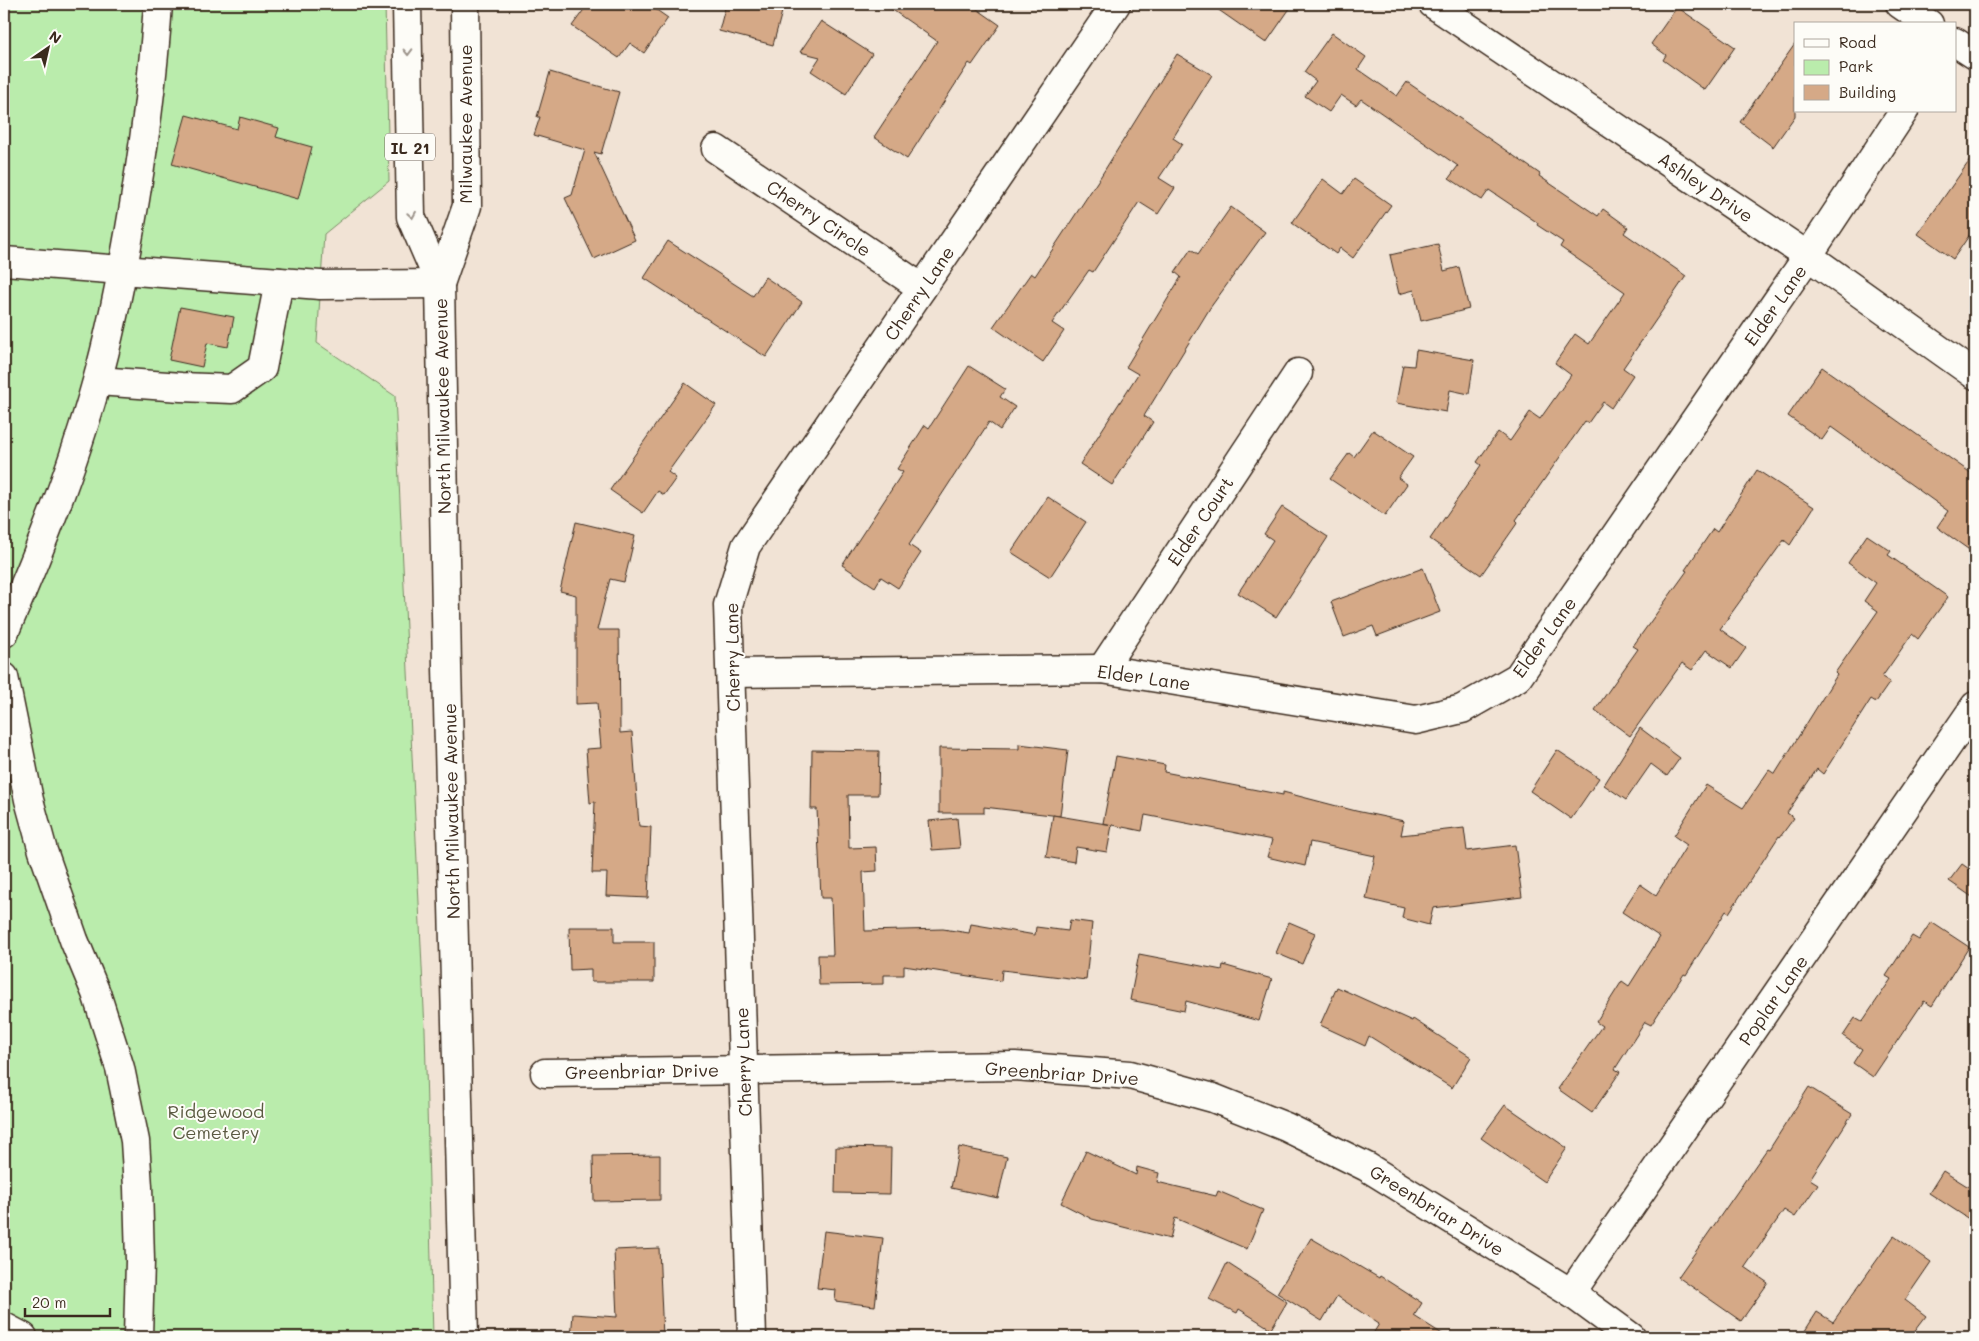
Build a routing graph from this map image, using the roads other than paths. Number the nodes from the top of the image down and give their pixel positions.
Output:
1 (143, 4) edge
2 (158, 4) edge
3 (407, 4) edge
4 (465, 4) edge
5 (1116, 4) edge
6 (1433, 4) edge
7 (1900, 4) edge
8 (1926, 22) edge
9 (1956, 43) edge
10 (1975, 55) edge
11 (154, 56) junction
12 (1903, 112) edge
13 (716, 149) dead end
14 (1808, 256) junction
15 (4, 261) edge
16 (122, 271) junction
17 (279, 282) junction
18 (440, 284) junction
19 (922, 288) junction
20 (1298, 373) dead end
21 (1975, 375) edge
22 (98, 381) junction
23 (4, 633) edge
24 (1102, 669) junction
25 (732, 673) junction
26 (4, 677) edge
27 (1975, 706) edge
28 (744, 1069) junction
29 (545, 1073) dead end
30 (1570, 1294) junction
31 (4, 1327) edge
32 (23, 1337) edge
33 (138, 1337) edge
34 (464, 1337) edge
35 (752, 1337) edge
36 (1631, 1337) edge

1 - 11 street
2 - 11 street
3 -> 18 street, IL 21
4 - 18 street, Milwaukee Avenue
5 - 19 street, Cherry Lane
6 - 14 street, Ashley Drive
7 - 8 street
9 - 10 street
11 - 16 street
12 - 14 street, Elder Lane
13 - 19 street, Cherry Circle
14 - 21 street, Ashley Drive
14 - 24 street, Elder Lane
15 - 16 street
16 - 17 street
16 - 22 street
17 - 18 street
17 - 22 street
18 - 34 street, North Milwaukee Avenue
19 - 25 street, Cherry Lane
20 - 24 street, Elder Court
22 - 23 street
24 - 25 street, Elder Lane
25 - 28 street, Cherry Lane
26 - 33 street
27 - 30 street, Poplar Lane
28 - 29 street, Greenbriar Drive
28 - 30 street, Greenbriar Drive
28 - 35 street, Cherry Lane
30 - 36 street, Greenbriar Drive
31 - 32 street

